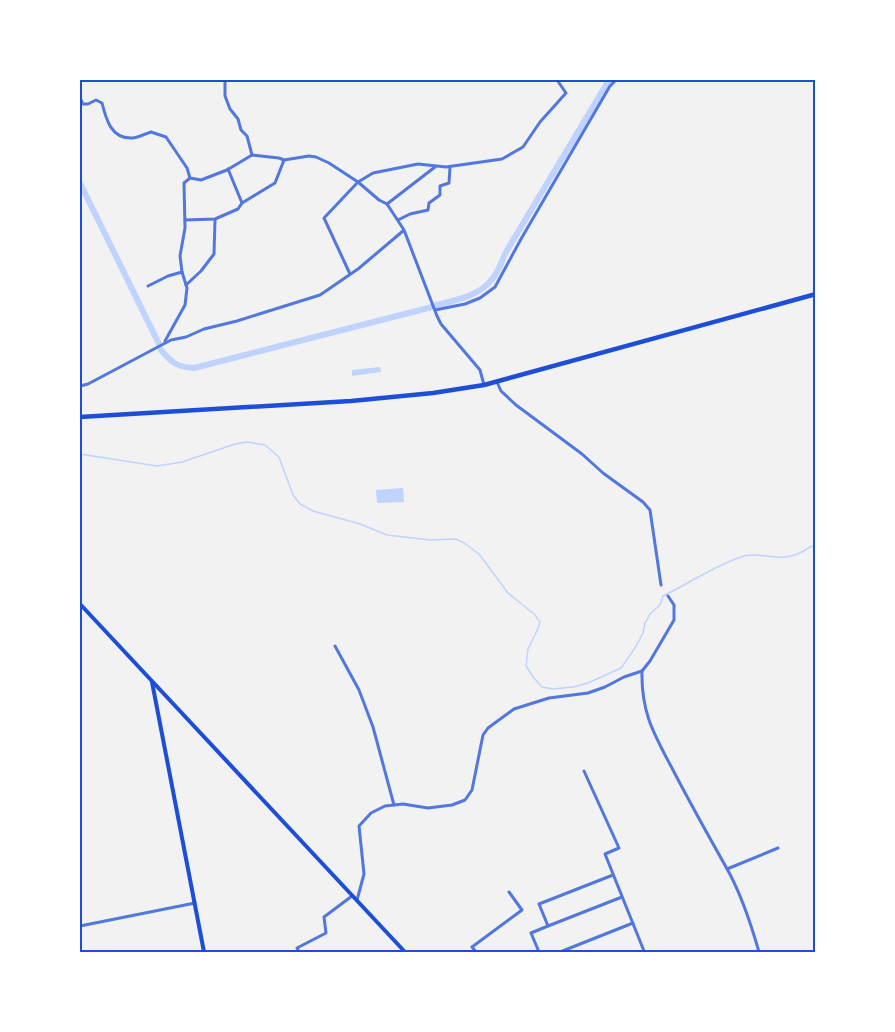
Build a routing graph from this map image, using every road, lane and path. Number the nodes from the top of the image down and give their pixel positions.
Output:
1 (225, 80) edge
2 (557, 80) edge
3 (616, 80) edge
4 (80, 98) edge
5 (252, 156) junction
6 (284, 160) junction
7 (435, 167) junction
8 (450, 167) junction
9 (228, 169) junction
10 (190, 178) junction
11 (358, 182) junction
12 (242, 203) junction
13 (387, 204) junction
14 (215, 219) junction
15 (185, 220) junction
16 (398, 220) junction
17 (404, 230) junction
18 (182, 272) junction
19 (350, 274) junction
20 (186, 285) junction
21 (148, 286) dead end
22 (816, 294) edge
23 (435, 310) junction
24 (164, 342) junction
25 (497, 382) junction
26 (484, 385) junction
27 (80, 386) edge
28 (80, 417) edge
29 (662, 585) dead end
30 (668, 596) dead end
31 (80, 604) edge
32 (335, 646) dead end
33 (642, 671) junction
34 (151, 681) junction
35 (584, 771) dead end
36 (394, 805) junction
37 (778, 848) dead end
38 (727, 869) junction
39 (614, 875) junction
40 (509, 892) dead end
41 (352, 896) junction
42 (622, 897) junction
43 (356, 901) junction
44 (195, 903) junction
45 (633, 923) junction
46 (80, 926) edge
47 (548, 926) junction
48 (204, 952) edge
49 (299, 952) edge
50 (405, 952) edge
51 (476, 952) edge
52 (538, 952) edge
53 (560, 952) edge
54 (643, 952) edge
55 (759, 952) edge

1 - 5 street
2 - 8 street
3 - 23 street
4 - 10 street
5 - 6 street
5 - 9 street
6 - 11 street
6 - 12 street
7 - 8 street
7 - 11 street
7 - 13 street
8 - 16 street
9 - 10 street
9 - 12 street
10 - 15 street
11 - 13 street
11 - 19 street
12 - 14 street
13 - 16 street
14 - 15 street
14 - 20 street
15 - 18 street
16 - 17 street
17 - 19 street
17 - 23 street
18 - 20 street
18 - 21 street
19 - 24 street
20 - 24 street
22 - 25 highway
23 - 26 street
24 - 27 street
25 - 26 highway
25 - 29 street
26 - 28 highway
30 - 33 street
31 - 34 main road
32 - 36 street
33 - 36 street
33 - 38 street
34 - 41 main road
34 - 44 main road
35 - 39 street
36 - 43 street
37 - 38 street
38 - 55 street
39 - 42 street
39 - 47 street
40 - 51 street
41 - 43 main road
41 - 49 street
42 - 45 street
42 - 47 street
43 - 50 main road
44 - 46 street
44 - 48 main road
45 - 53 street
45 - 54 street
47 - 52 street

